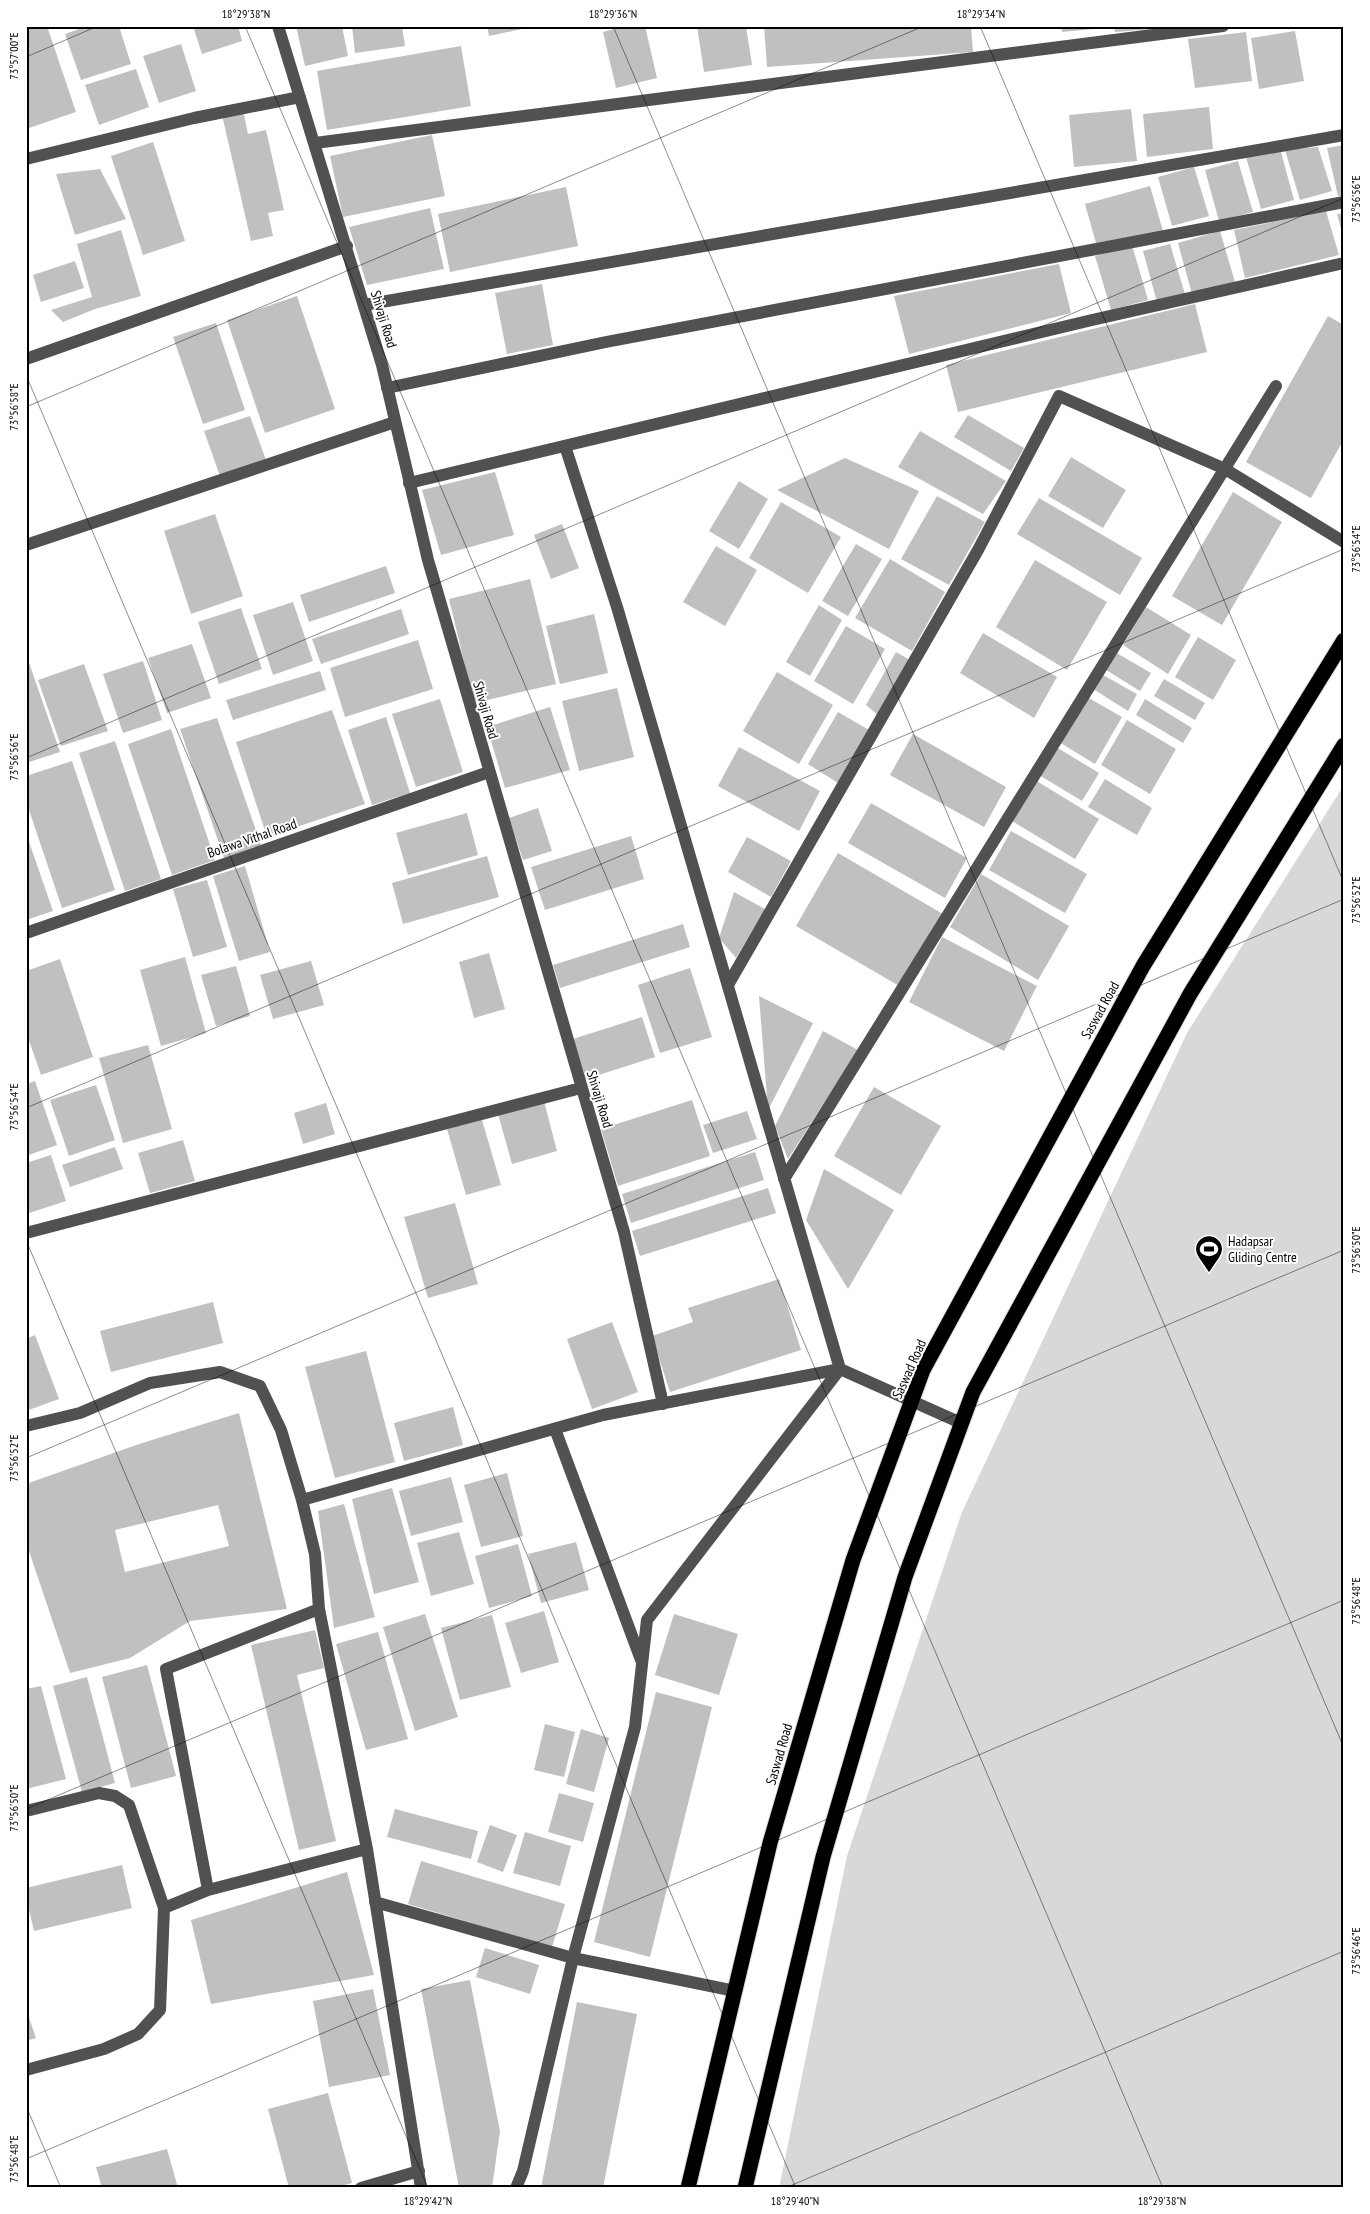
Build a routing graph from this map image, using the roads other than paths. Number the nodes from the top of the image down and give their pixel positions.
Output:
1 (278, 26) edge
2 (1223, 26) edge
3 (300, 97) junction
4 (1344, 135) edge
5 (315, 143) junction
6 (26, 159) edge
7 (1344, 202) edge
8 (347, 246) junction
9 (1344, 263) edge
10 (364, 305) junction
11 (26, 359) edge
12 (1276, 386) dead end
13 (387, 388) junction
14 (395, 422) junction
15 (565, 446) junction
16 (1225, 470) junction
17 (409, 483) junction
18 (1344, 542) edge
19 (26, 545) edge
20 (1344, 640) edge
21 (1344, 745) edge
22 (488, 772) junction
23 (26, 933) edge
24 (728, 985) junction
25 (581, 1088) junction
26 (784, 1179) junction
27 (26, 1233) edge
28 (840, 1369) junction
29 (911, 1402) junction
30 (663, 1404) junction
31 (962, 1424) junction
32 (26, 1426) edge
33 (554, 1429) junction
34 (302, 1500) junction
35 (319, 1609) junction
36 (642, 1663) junction
37 (26, 1811) edge
38 (367, 1849) junction
39 (208, 1890) junction
40 (375, 1902) junction
41 (164, 1908) junction
42 (573, 1958) junction
43 (735, 1991) junction
44 (26, 2070) edge
45 (419, 2171) junction
46 (361, 2188) edge
47 (421, 2188) edge
48 (516, 2188) edge
49 (688, 2188) edge
50 (745, 2188) edge

1 - 3 street, Shivaji Road
2 - 5 street
3 - 5 street, Shivaji Road
3 - 6 street
4 - 10 street
5 - 8 street, Shivaji Road
7 - 13 street
8 - 10 street, Shivaji Road
8 - 11 street
9 - 15 street
10 - 13 street, Shivaji Road
12 - 16 street
13 - 14 street, Shivaji Road
14 - 17 street, Shivaji Road
14 - 19 street
15 - 17 street
15 - 24 street
16 - 18 street
16 - 24 street
16 - 26 street
17 - 22 street, Shivaji Road
20 - 29 highway, Saswad Road
21 - 31 highway
22 - 23 street, Bolawa Vithal Road
22 - 25 street, Shivaji Road
24 - 26 street
25 - 27 street
25 - 30 street, Shivaji Road
26 - 28 street
28 - 29 street
28 - 30 street
28 - 36 street
29 - 31 street
29 - 43 highway, Saswad Road
30 - 33 street
31 - 50 highway
32 - 34 street
33 - 34 street
33 - 36 street
34 - 35 street
35 - 38 street
35 - 39 street
36 - 42 street
37 - 41 street
38 - 39 street
38 - 40 street
39 - 41 street
40 - 42 street
40 - 45 street
41 - 44 street
42 - 43 street
42 - 48 street
43 - 49 highway, Saswad Road
45 - 46 street
45 - 47 street

